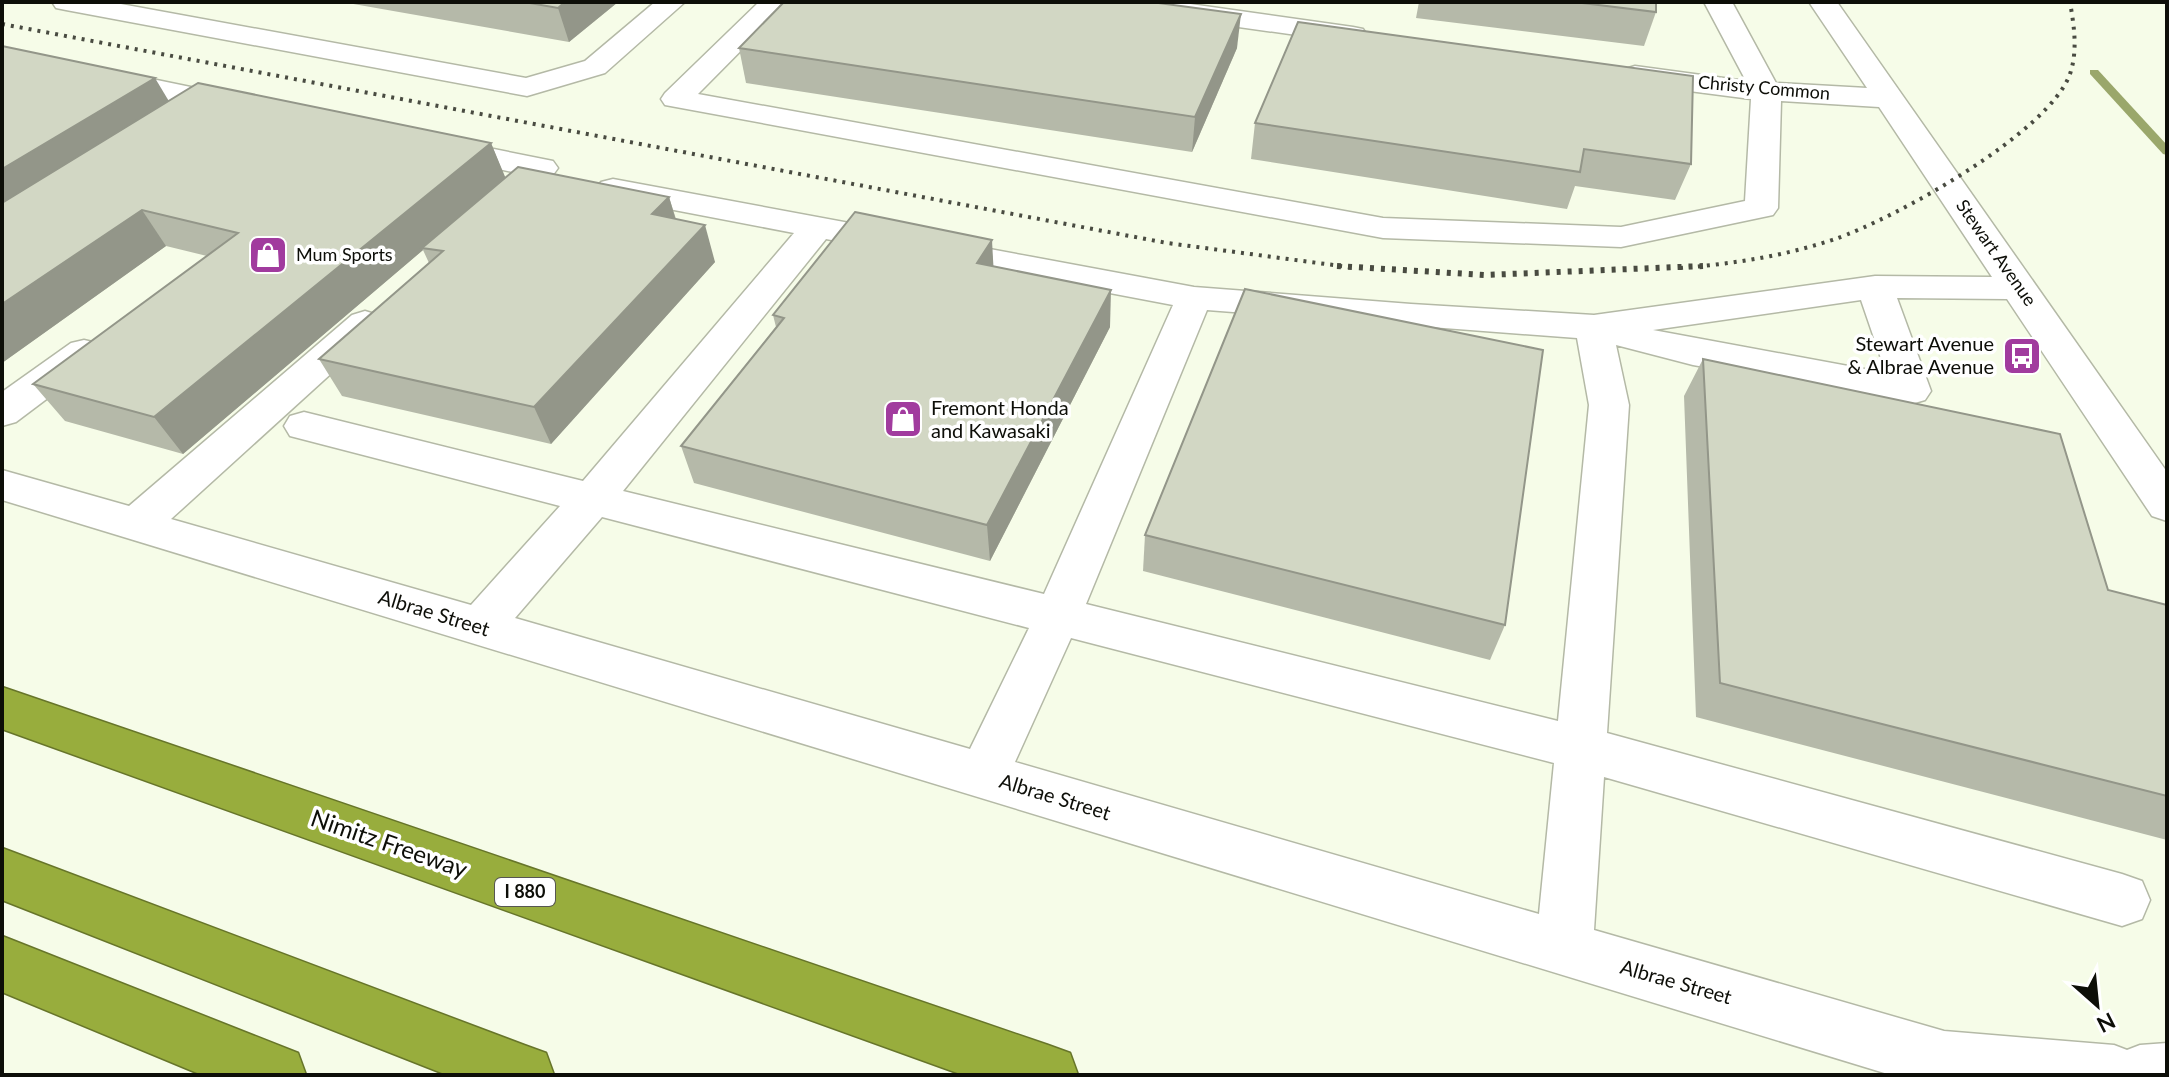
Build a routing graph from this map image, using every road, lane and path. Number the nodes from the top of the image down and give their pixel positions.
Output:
1 (66, 2) edge
2 (671, 2) edge
3 (775, 2) edge
4 (1118, 2) edge
5 (1718, 2) edge
6 (1823, 2) edge
7 (1378, 39) edge
8 (2, 57) edge
9 (1608, 71) edge
10 (1766, 91) junction
11 (1888, 98) junction
12 (218, 101) junction
13 (264, 111) edge
14 (180, 126) edge
15 (403, 140) edge
16 (579, 182) edge
17 (818, 227) junction
18 (472, 229) edge
19 (1875, 287) junction
20 (2021, 288) junction
21 (1194, 298) junction
22 (391, 300) edge
23 (1594, 327) junction
24 (114, 330) edge
25 (2, 412) edge
26 (304, 426) dead end
27 (2, 485) edge
28 (594, 497) junction
29 (2167, 505) edge
30 (136, 525) junction
31 (1058, 616) junction
32 (480, 627) junction
33 (2, 708) edge
34 (1580, 748) junction
35 (983, 776) junction
36 (2, 874) edge
37 (2122, 900) dead end
38 (1564, 949) junction
39 (2, 964) edge
40 (2167, 1073) edge
41 (276, 1075) edge
42 (524, 1075) edge
43 (1048, 1075) edge
44 (2114, 1075) edge
45 (2140, 1075) edge

1 - 2 street
3 - 10 street
4 - 7 street
5 - 10 street
6 - 11 street, Stewart Avenue
8 - 12 street
9 - 10 street, Christy Common
10 - 11 street, Christy Common
11 - 20 street, Stewart Avenue
12 - 13 street
12 - 14 street
15 - 18 street
16 - 17 street
17 - 21 street
17 - 28 street
19 - 20 street
19 - 23 street
19 - 23 street
20 - 29 street, Stewart Avenue
21 - 23 street
21 - 31 street
22 - 30 street
23 - 34 street
24 - 25 street
26 - 28 street
27 - 30 street, Albrae Street
28 - 31 street
28 - 32 street
30 - 32 street, Albrae Street
31 - 34 street
31 - 35 street
32 - 35 street, Albrae Street
33 - 43 highway, Nimitz Freeway / I 880
34 - 37 street
34 - 38 street
35 - 38 street, Albrae Street
36 - 42 highway
38 - 44 street, Albrae Street
39 - 41 highway
40 - 45 street

